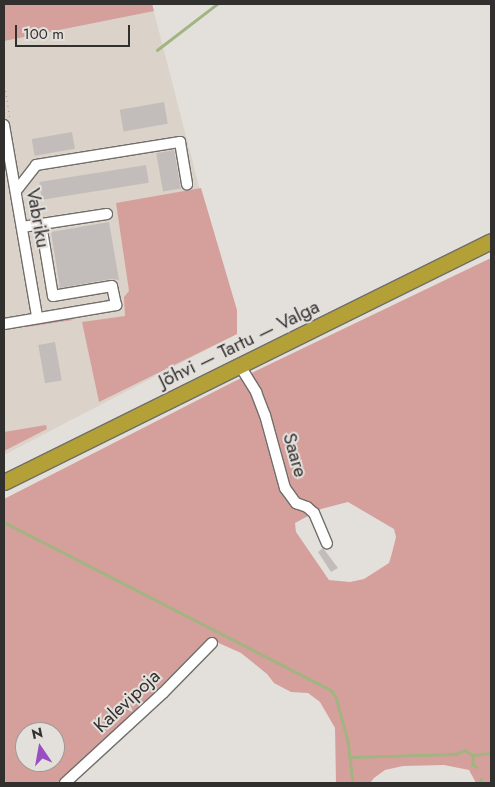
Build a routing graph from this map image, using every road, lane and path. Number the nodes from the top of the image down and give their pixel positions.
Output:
1 (4, 125) edge
2 (187, 184) dead end
3 (16, 191) junction
4 (107, 214) dead end
5 (42, 224) junction
6 (22, 227) junction
7 (491, 241) edge
8 (37, 317) junction
9 (4, 324) edge
10 (240, 366) junction
11 (4, 482) edge
12 (327, 542) dead end
13 (212, 643) dead end
14 (65, 783) edge

1 - 3 street, Vabriku
2 - 3 street
3 - 6 street, Vabriku
4 - 5 street
5 - 6 street
5 - 8 street
6 - 8 street, Vabriku
7 - 10 highway, Jõhvi — Tartu — Valga
8 - 9 street
10 - 11 highway, Jõhvi — Tartu — Valga
10 - 12 street, Saare
13 - 14 street, Kalevipoja

